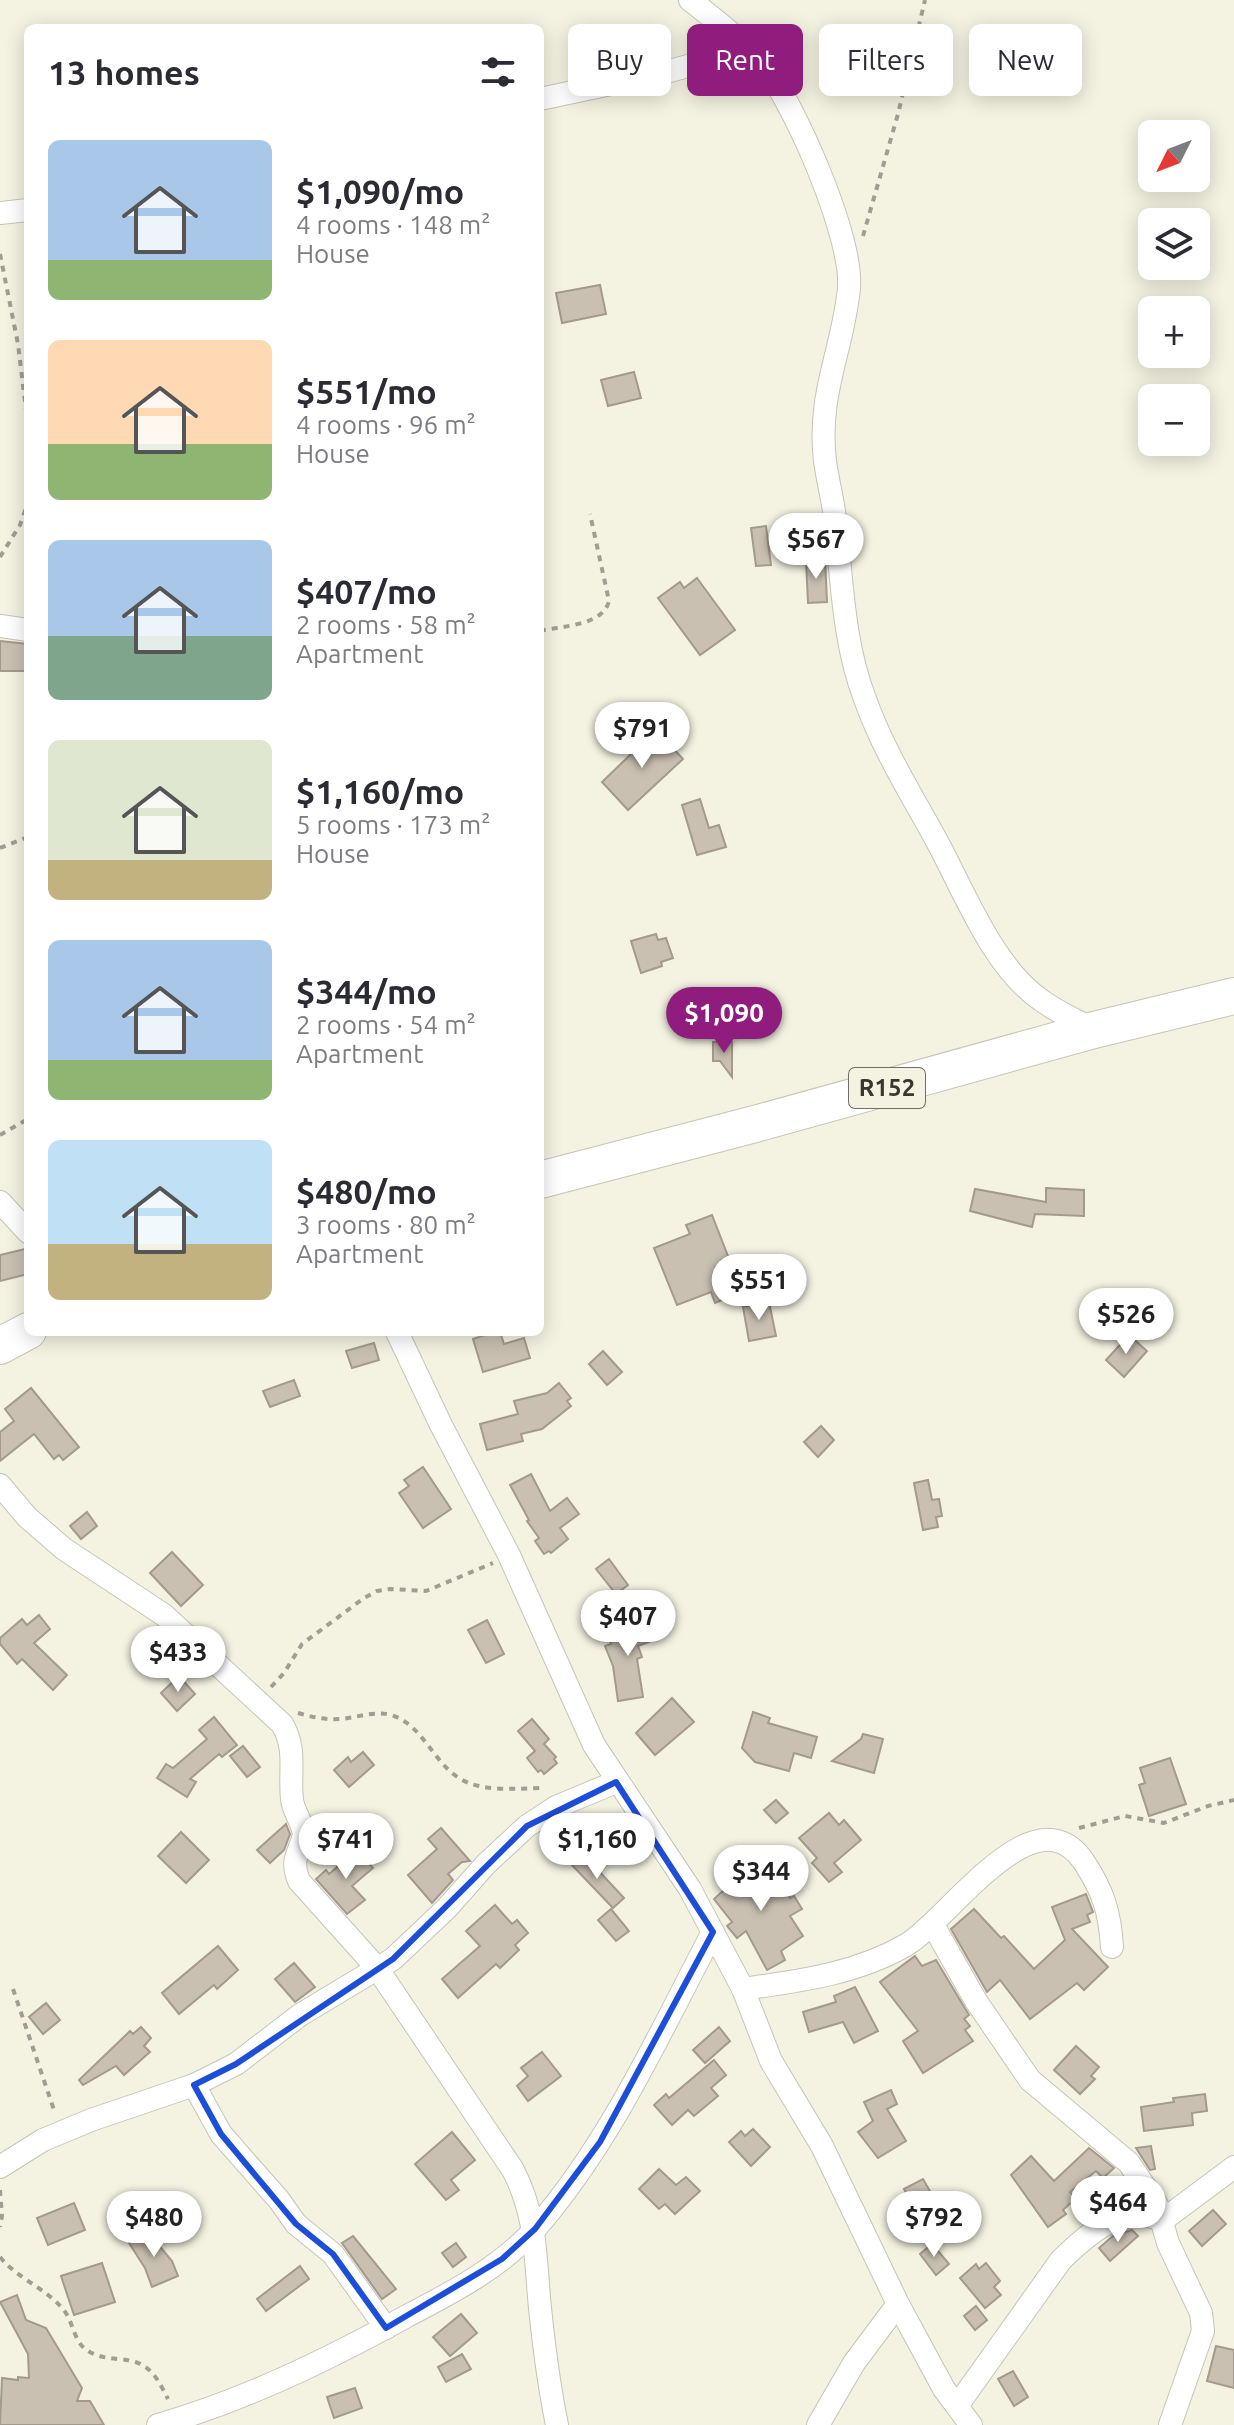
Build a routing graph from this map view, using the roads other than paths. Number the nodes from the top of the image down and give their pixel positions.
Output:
1 (690, 0) edge
2 (718, 24) edge
3 (687, 66) edge
4 (784, 96) edge
5 (544, 98) edge
6 (24, 210) edge
7 (0, 213) edge
8 (0, 626) edge
9 (24, 629) edge
10 (1234, 996) edge
11 (1094, 1030) junction
12 (544, 1179) edge
13 (0, 1202) edge
14 (24, 1228) edge
15 (24, 1333) edge
16 (399, 1336) edge
17 (0, 1346) edge
18 (0, 1485) edge
19 (616, 1782) junction
20 (933, 1925) junction
21 (713, 1932) junction
22 (1112, 1947) dead end
23 (377, 1968) junction
24 (743, 1989) junction
25 (194, 2085) junction
26 (0, 2167) edge
27 (1234, 2167) edge
28 (1163, 2220) junction
29 (535, 2229) junction
30 (502, 2259) junction
31 (537, 2269) junction
32 (898, 2304) junction
33 (386, 2328) junction
34 (957, 2406) junction
35 (172, 2423) edge
36 (557, 2425) edge
37 (818, 2425) edge
38 (971, 2425) edge
39 (1170, 2425) edge

1 - 2 street
3 - 5 street
4 - 11 street
6 - 7 street
8 - 9 street
10 - 11 main road, R152
11 - 12 main road, R152
13 - 14 street
15 - 17 main road
16 - 19 street
18 - 23 street
19 - 21 street
19 - 23 street
20 - 22 street
20 - 24 street
20 - 28 street
21 - 24 street
21 - 29 street
23 - 25 street
23 - 29 street
24 - 32 street
25 - 26 street
25 - 33 street
27 - 28 street
28 - 34 street
28 - 39 street
29 - 30 street
29 - 31 street
30 - 31 street
30 - 33 street
31 - 36 street
32 - 34 street
32 - 37 street
33 - 35 street
34 - 38 street

